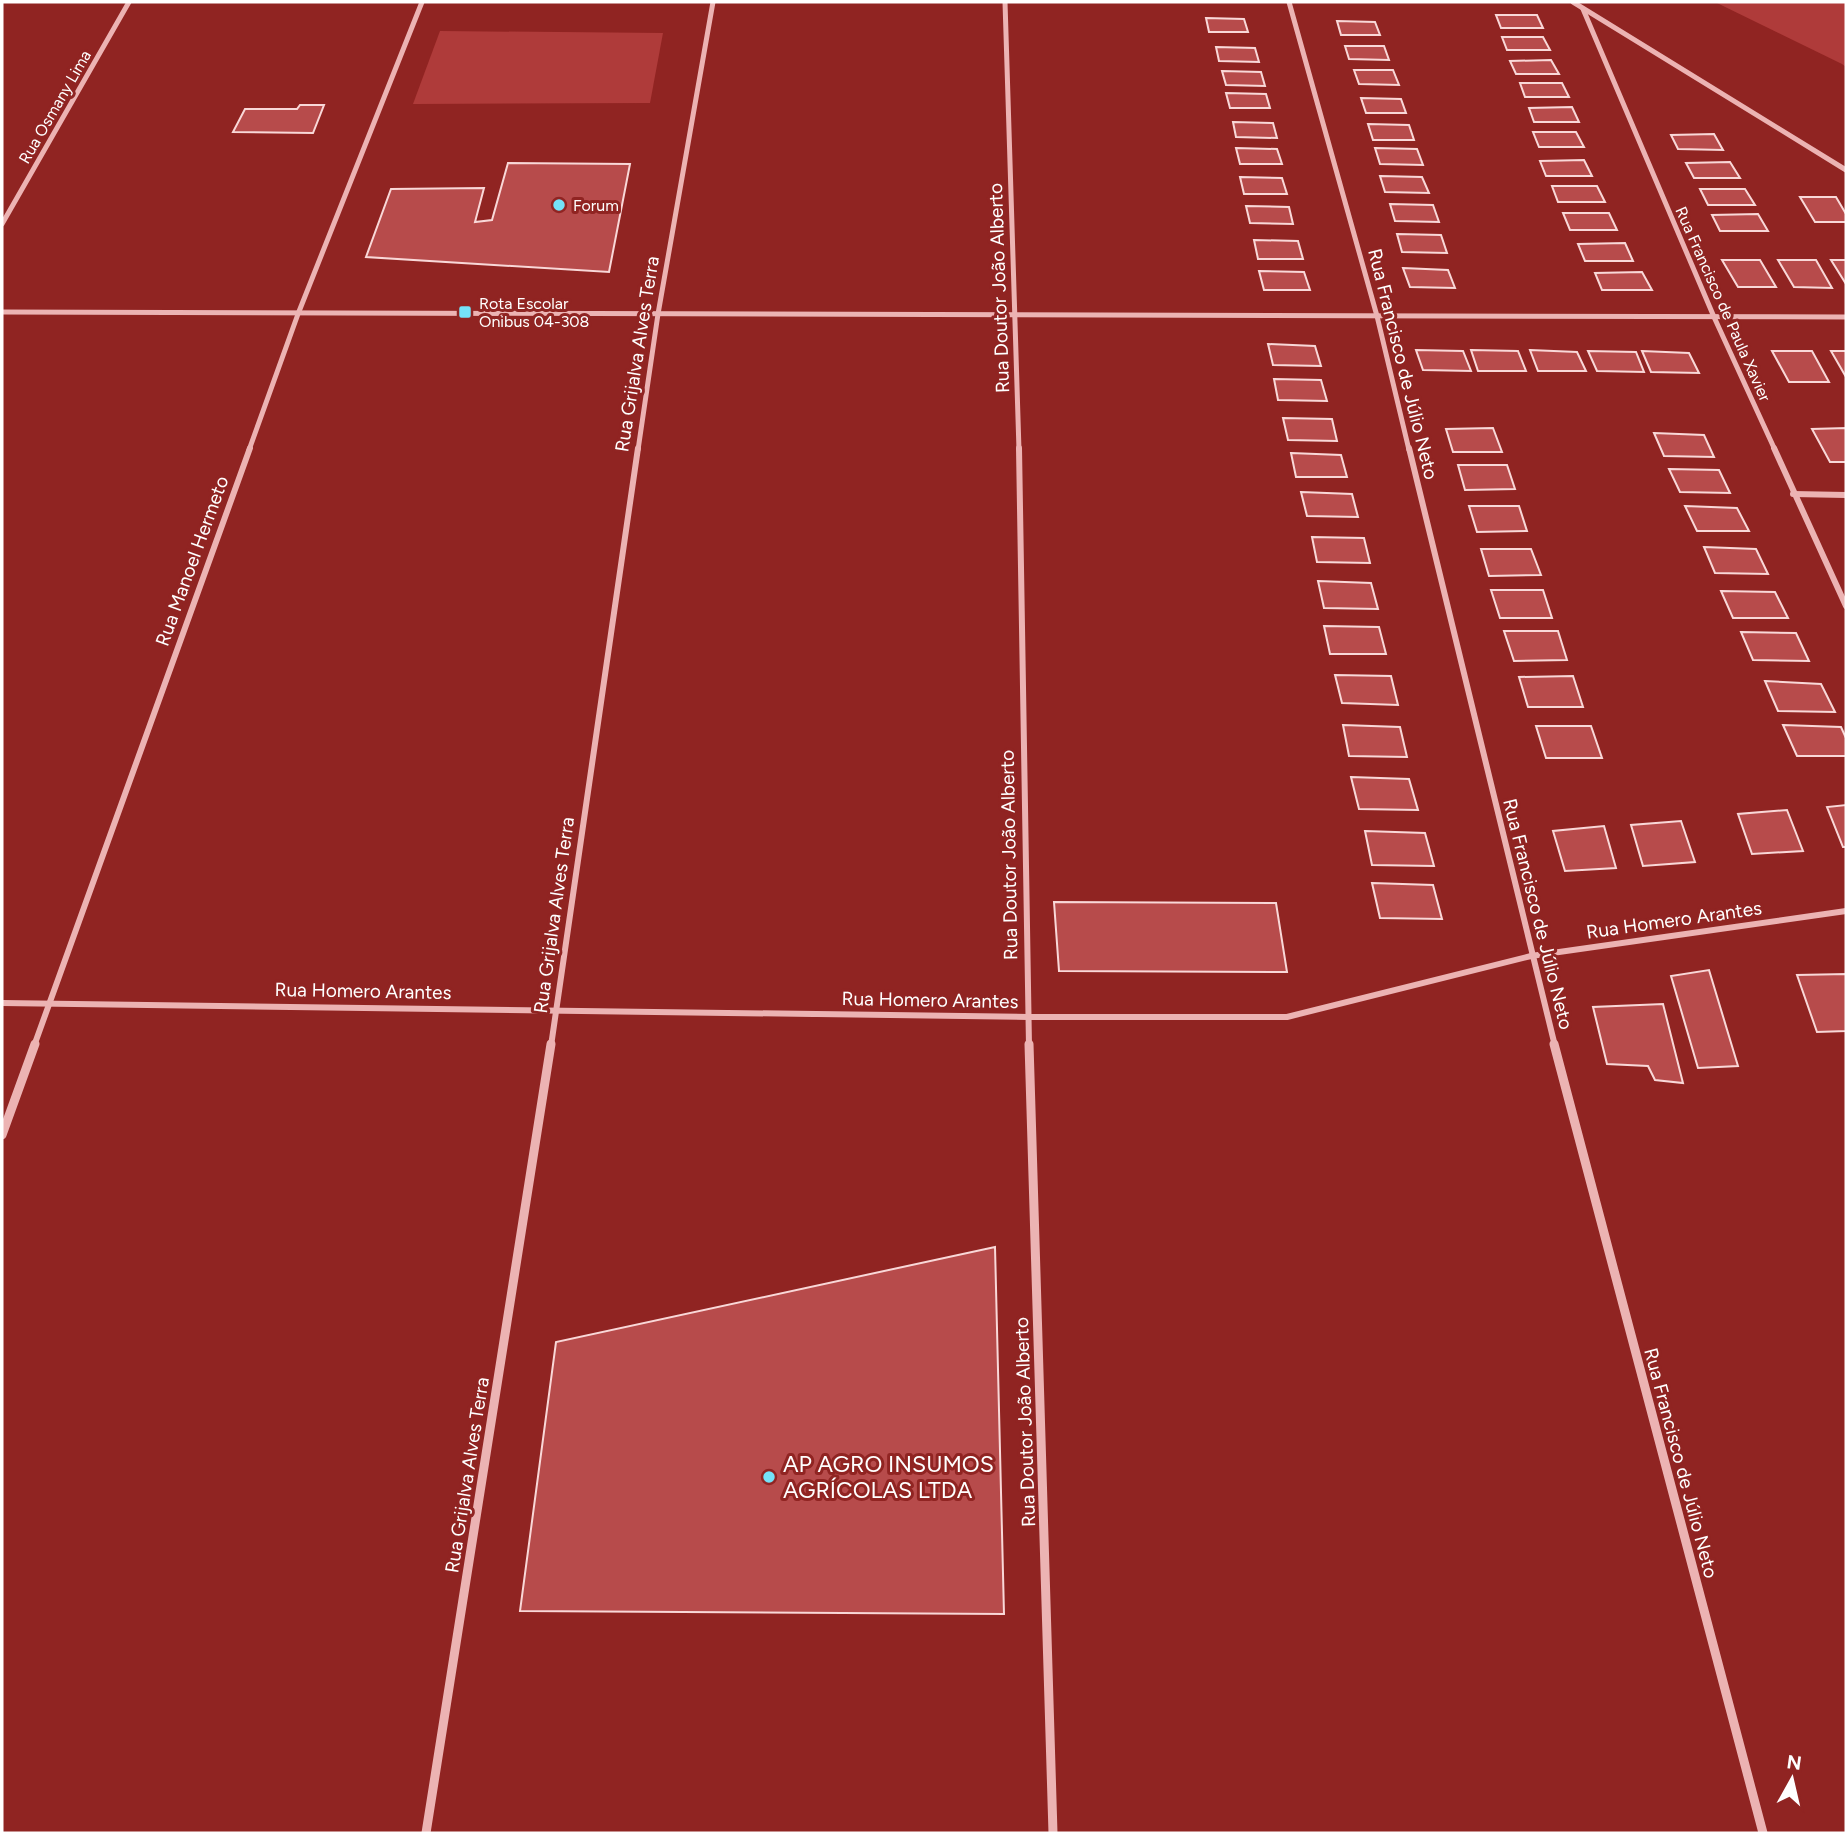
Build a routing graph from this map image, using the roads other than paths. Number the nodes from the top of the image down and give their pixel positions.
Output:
1 (129, 2) edge
2 (422, 2) edge
3 (713, 2) edge
4 (1005, 2) edge
5 (1289, 2) edge
6 (1573, 2) edge
7 (1583, 9) junction
8 (1846, 170) edge
9 (2, 224) edge
10 (2, 312) edge
11 (298, 313) junction
12 (657, 314) junction
13 (1017, 315) junction
14 (1377, 316) junction
15 (1714, 317) junction
16 (1846, 317) edge
17 (1793, 494) junction
18 (1846, 495) edge
19 (1846, 606) edge
20 (1846, 911) edge
21 (1531, 956) junction
22 (2, 1003) edge
23 (50, 1003) junction
24 (557, 1009) junction
25 (1028, 1017) junction
26 (2, 1135) edge
27 (425, 1833) edge
28 (1053, 1833) edge
29 (1763, 1833) edge

1 - 9 street, Rua Osmany Lima
2 - 11 street, Rua Manoel Hermeto
3 - 12 street, Rua Grijalva Alves Terra
4 - 13 street, Rua Doutor João Alberto
5 - 14 street, Rua Francisco de Júlio Neto
6 - 7 street
7 - 8 street
7 - 15 street, Rua Francisco de Paula Xavier
10 - 11 street
11 - 12 street
11 - 23 street, Rua Manoel Hermeto
12 - 13 street
12 - 24 street, Rua Grijalva Alves Terra
13 - 14 street
13 - 25 street, Rua Doutor João Alberto
14 - 15 street
14 - 21 street, Rua Francisco de Júlio Neto
15 - 16 street
15 - 17 street, Rua Francisco de Paula Xavier
17 - 18 street
17 - 19 street, Rua Francisco de Paula Xavier
20 - 21 street, Rua Homero Arantes
21 - 25 street, Rua Homero Arantes
21 - 29 street, Rua Francisco de Júlio Neto
22 - 23 street, Rua Homero Arantes
23 - 24 street, Rua Homero Arantes
23 - 26 street, Rua Manoel Hermeto
24 - 25 street, Rua Homero Arantes
24 - 27 street, Rua Grijalva Alves Terra
25 - 28 street, Rua Doutor João Alberto

